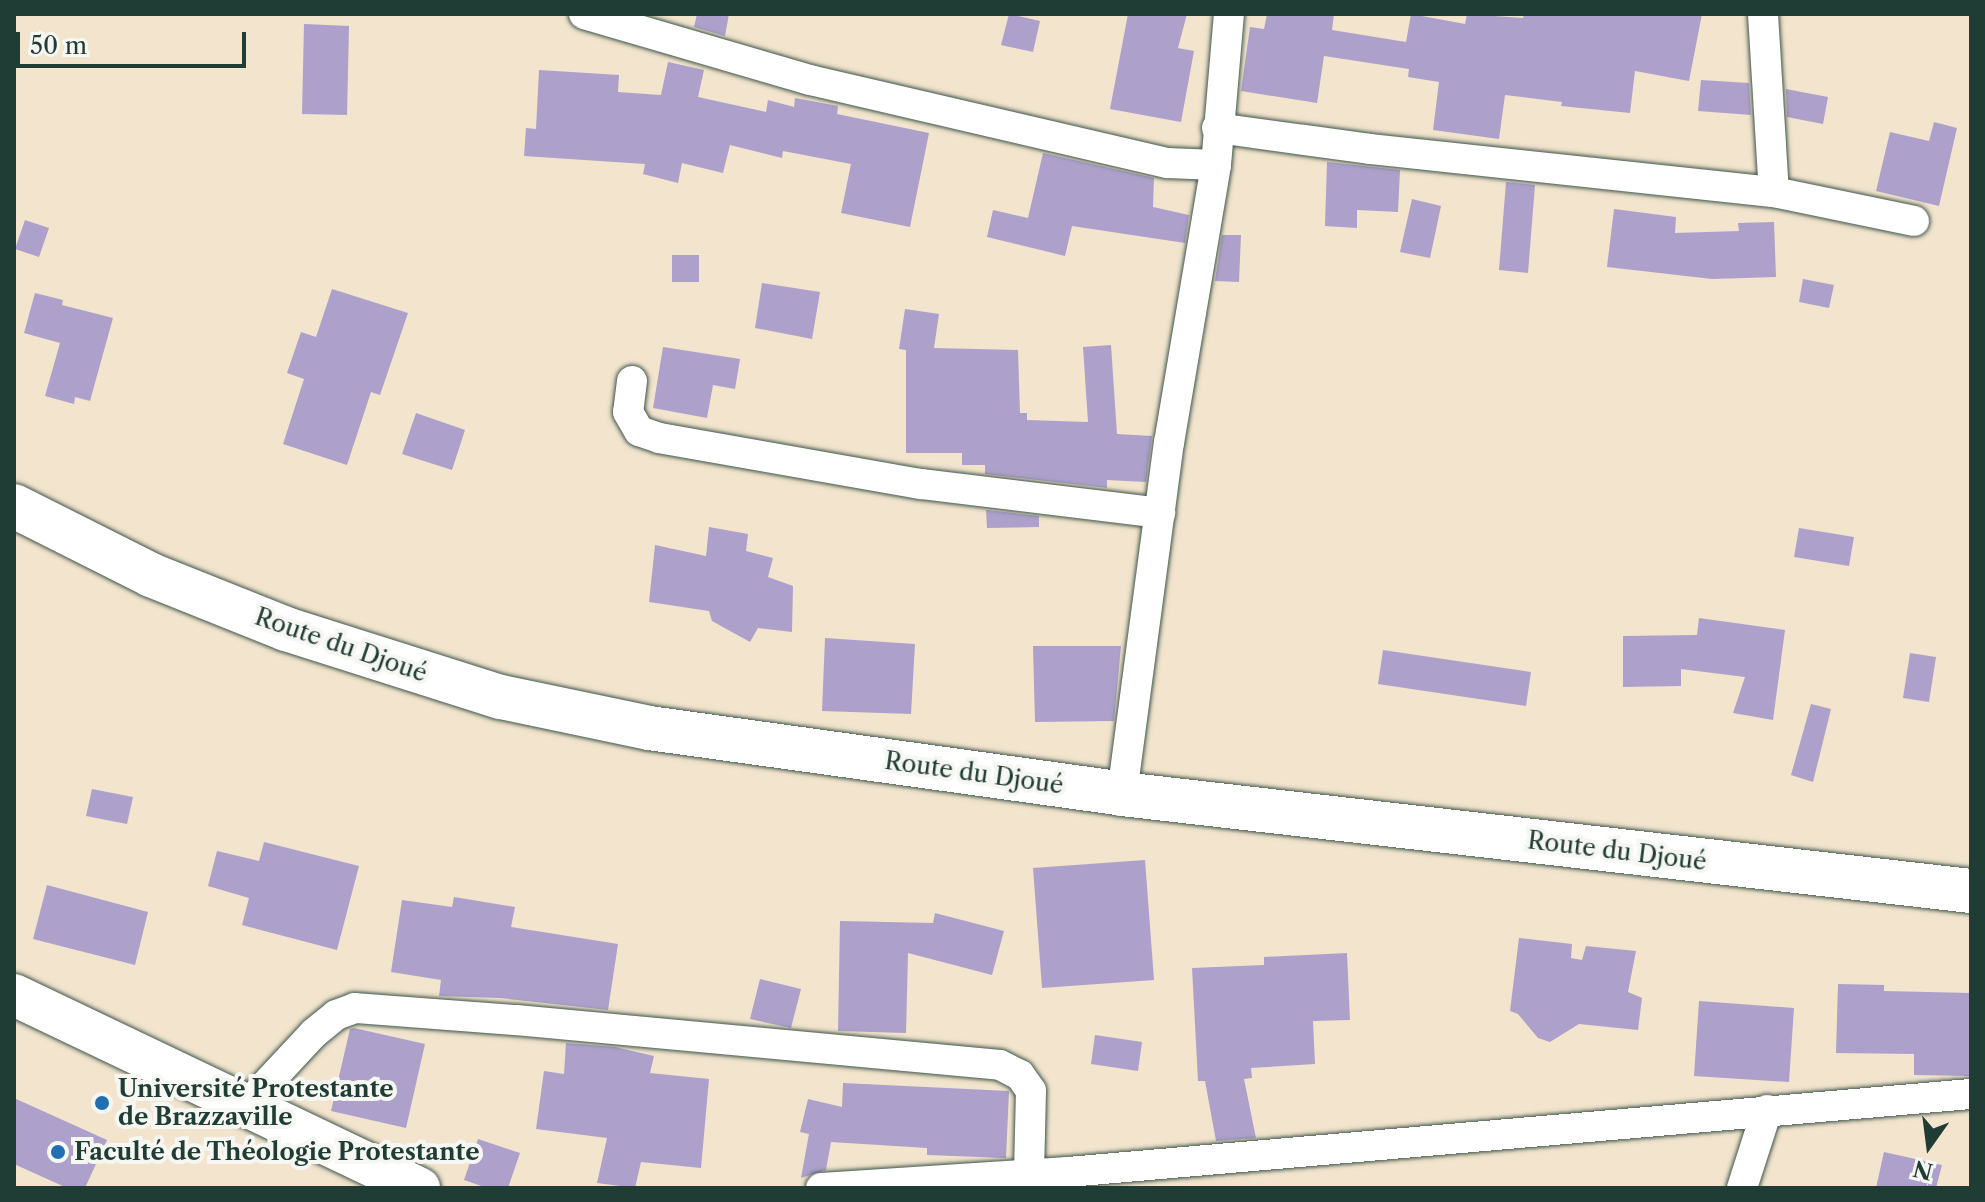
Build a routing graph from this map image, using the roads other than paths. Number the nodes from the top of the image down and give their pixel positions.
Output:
1 (584, 14) edge
2 (1229, 14) edge
3 (1763, 14) edge
4 (1217, 128) junction
5 (1216, 165) junction
6 (1774, 192) junction
7 (1914, 221) dead end
8 (632, 381) dead end
9 (14, 506) edge
10 (1160, 513) junction
11 (1122, 794) junction
12 (1971, 891) edge
13 (14, 995) edge
14 (1971, 1094) edge
15 (245, 1107) junction
16 (1767, 1110) junction
17 (1068, 1172) junction
18 (1029, 1175) junction
19 (419, 1188) edge
20 (821, 1188) edge
21 (1111, 1188) edge
22 (1742, 1188) edge

1 - 5 street
2 - 4 street
3 - 6 street
4 - 5 street
4 - 6 street
5 - 10 street
6 - 7 street
8 - 10 street
9 - 11 main road, Route du Djoué
10 - 11 street
11 - 12 main road, Route du Djoué
13 - 15 street
14 - 16 street
15 - 18 street
15 - 19 street
16 - 17 street
16 - 22 street
17 - 18 street
17 - 21 street
18 - 20 street

